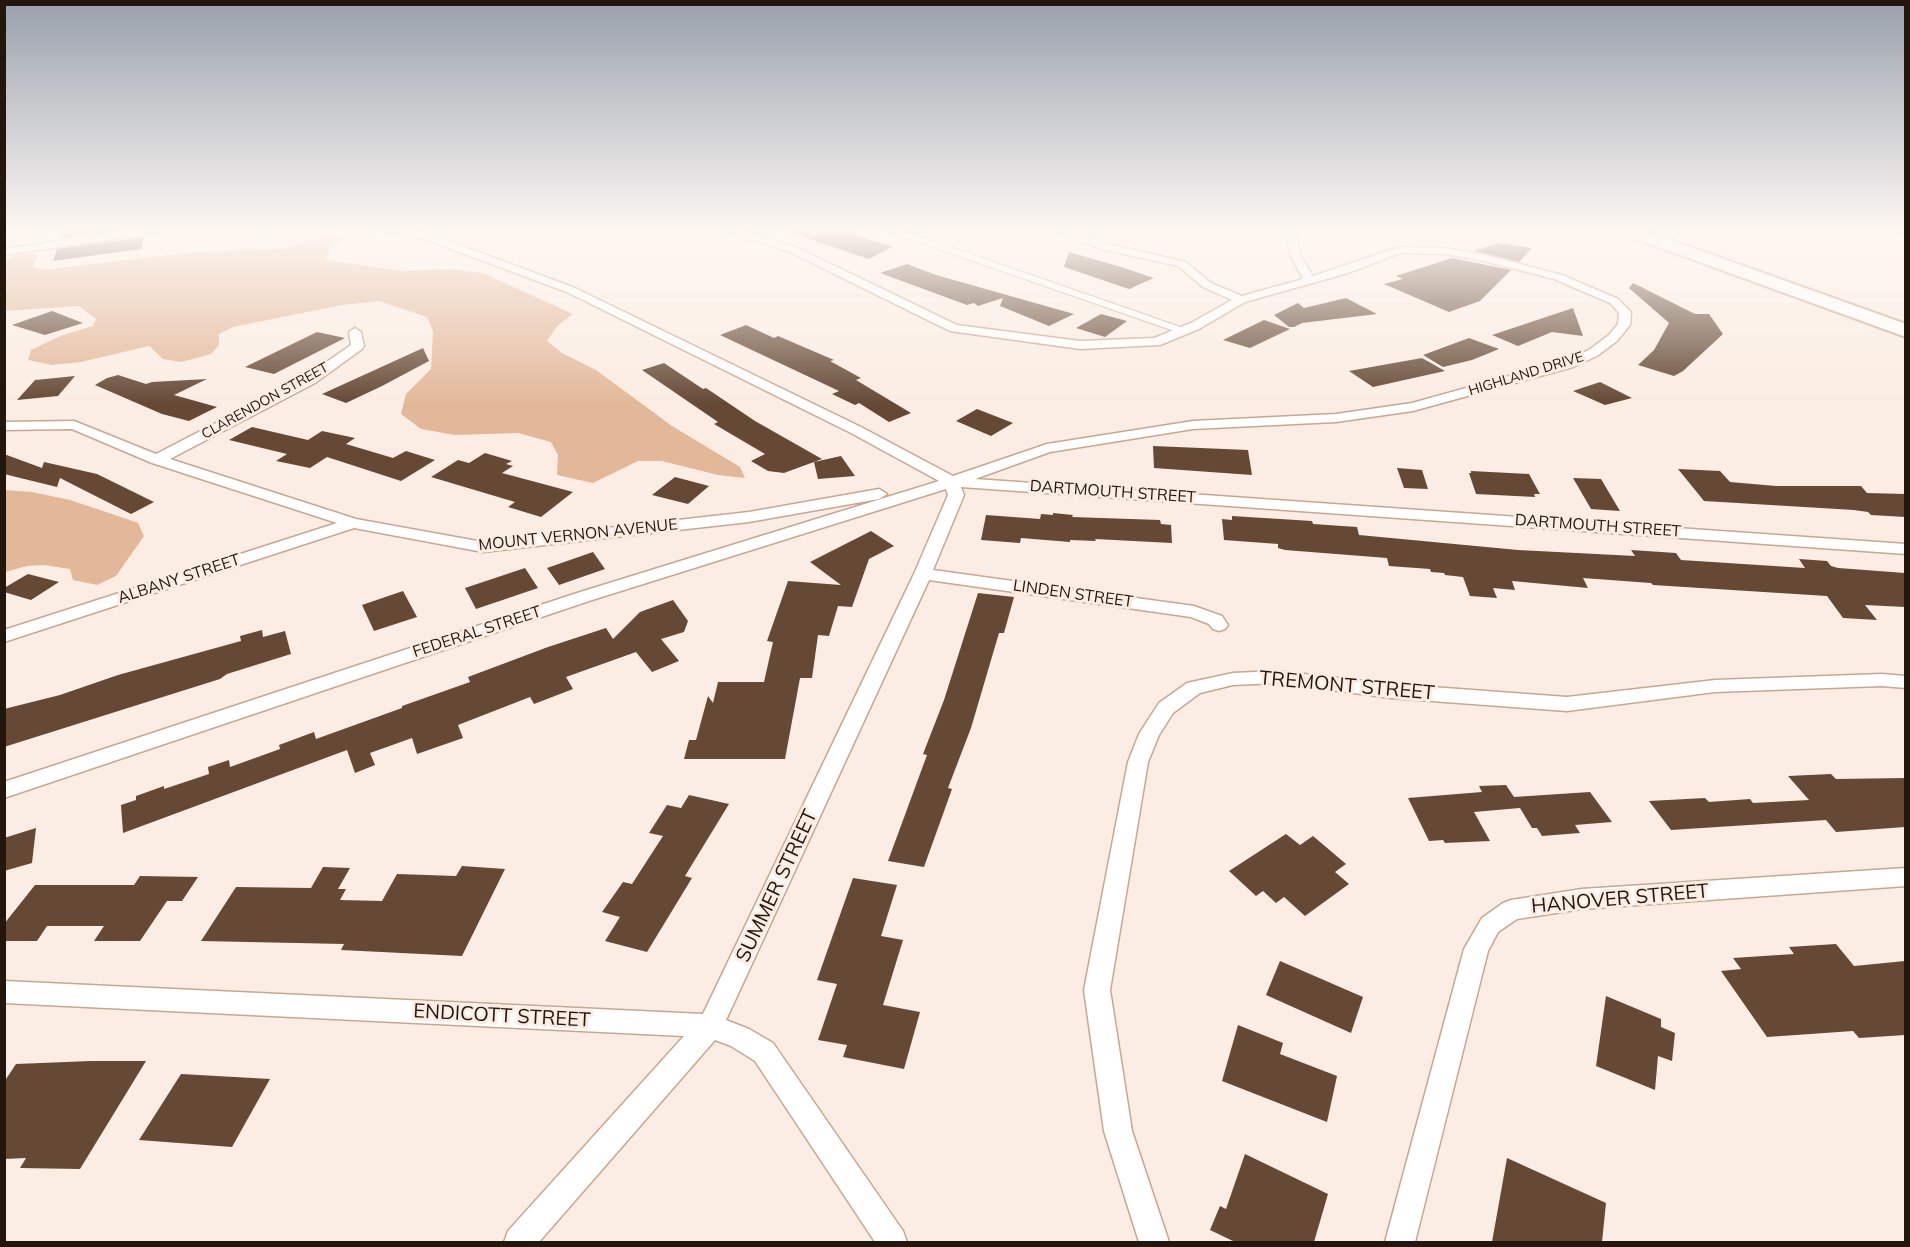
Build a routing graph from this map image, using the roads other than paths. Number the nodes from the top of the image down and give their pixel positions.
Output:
1 (563, 287) edge
2 (870, 287) edge
3 (1056, 287) edge
4 (1212, 287) edge
5 (1288, 287) edge
6 (1585, 287) edge
7 (1783, 287) edge
8 (1241, 300) junction
9 (1183, 331) junction
10 (1905, 331) edge
11 (355, 332) dead end
12 (4, 426) edge
13 (157, 460) junction
14 (952, 482) junction
15 (354, 523) junction
16 (1905, 549) edge
17 (923, 574) junction
18 (1219, 625) dead end
19 (4, 636) edge
20 (1905, 682) edge
21 (4, 790) edge
22 (1905, 878) edge
23 (4, 992) edge
24 (710, 1026) junction
25 (519, 1242) edge
26 (892, 1242) edge
27 (1154, 1242) edge
28 (1400, 1242) edge

1 - 14 street, DARTMOUTH STREET
2 - 9 street, HIGHLAND DRIVE
3 - 9 lane
4 - 8 street
5 - 8 street, HIGHLAND DRIVE
6 - 14 street, HIGHLAND DRIVE
7 - 10 main road
8 - 9 street, HIGHLAND DRIVE
11 - 13 street, CLARENDON STREET
12 - 13 street, MOUNT VERNON AVENUE
13 - 15 street, MOUNT VERNON AVENUE
14 - 15 street, MOUNT VERNON AVENUE
14 - 16 street, DARTMOUTH STREET
14 - 17 street, SUMMER STREET
14 - 21 street, FEDERAL STREET
15 - 19 street, ALBANY STREET
17 - 18 street, LINDEN STREET
17 - 24 street, SUMMER STREET
20 - 27 street, TREMONT STREET
22 - 28 street, HANOVER STREET
23 - 24 street, ENDICOTT STREET
24 - 25 street, SUMMER STREET
24 - 26 street, ENDICOTT STREET

